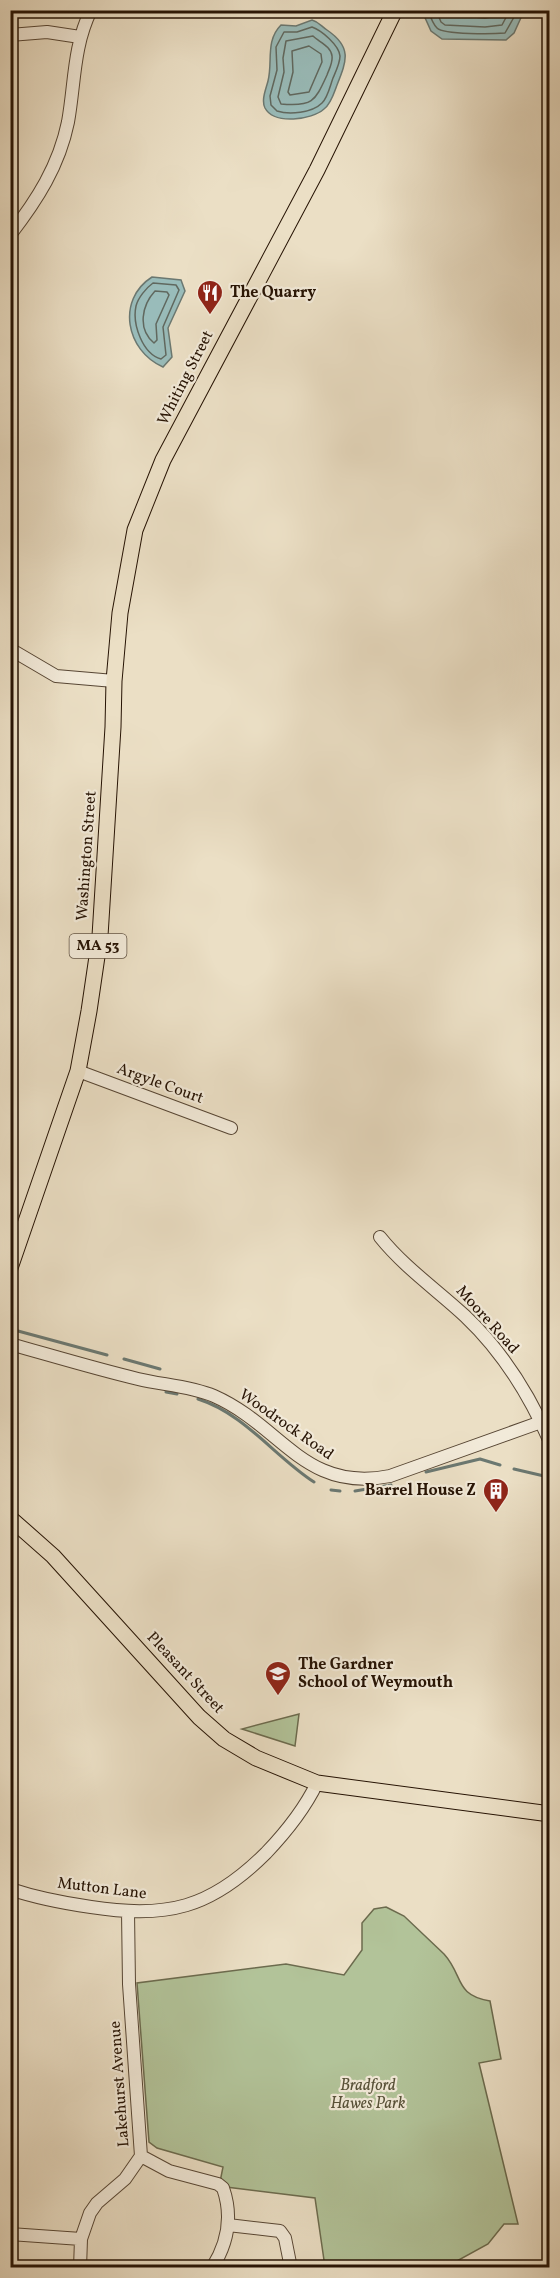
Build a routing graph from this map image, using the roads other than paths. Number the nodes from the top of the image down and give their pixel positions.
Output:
1 (91, 10) edge
2 (395, 10) edge
3 (10, 35) edge
4 (80, 37) junction
5 (10, 235) edge
6 (120, 613) joint
7 (10, 649) edge
8 (114, 681) junction
9 (78, 1071) junction
10 (231, 1128) dead end
11 (380, 1237) dead end
12 (10, 1268) edge
13 (10, 1344) edge
14 (541, 1422) junction
15 (549, 1442) edge
16 (10, 1518) edge
17 (317, 1783) junction
18 (549, 1814) edge
19 (10, 1889) edge
20 (128, 1912) junction
21 (141, 2156) junction
22 (228, 2225) junction
23 (10, 2234) edge
24 (81, 2239) junction
25 (80, 2268) edge
26 (212, 2268) edge
27 (291, 2268) edge

1 - 4 street
2 - 6 main road, Whiting Street / MA 53
3 - 4 street
4 - 5 street
6 - 8 main road, Washington Street / MA 53
7 - 8 street
8 - 9 main road, Washington Street / MA 53
9 - 10 street, Argyle Court
9 - 12 main road, Washington Street / MA 53
11 - 14 street, Moore Road
13 - 14 street, Woodrock Road
14 - 15 street, Moore Road
16 - 17 main road, Pleasant Street
17 - 18 main road, Pleasant Street
17 - 20 street, Mutton Lane
19 - 20 street, Mutton Lane
20 - 21 street, Lakehurst Avenue
21 - 22 street
21 - 24 street, Lakehurst Avenue
22 - 26 street
22 - 27 street
23 - 24 street
24 - 25 street, Lakehurst Avenue

